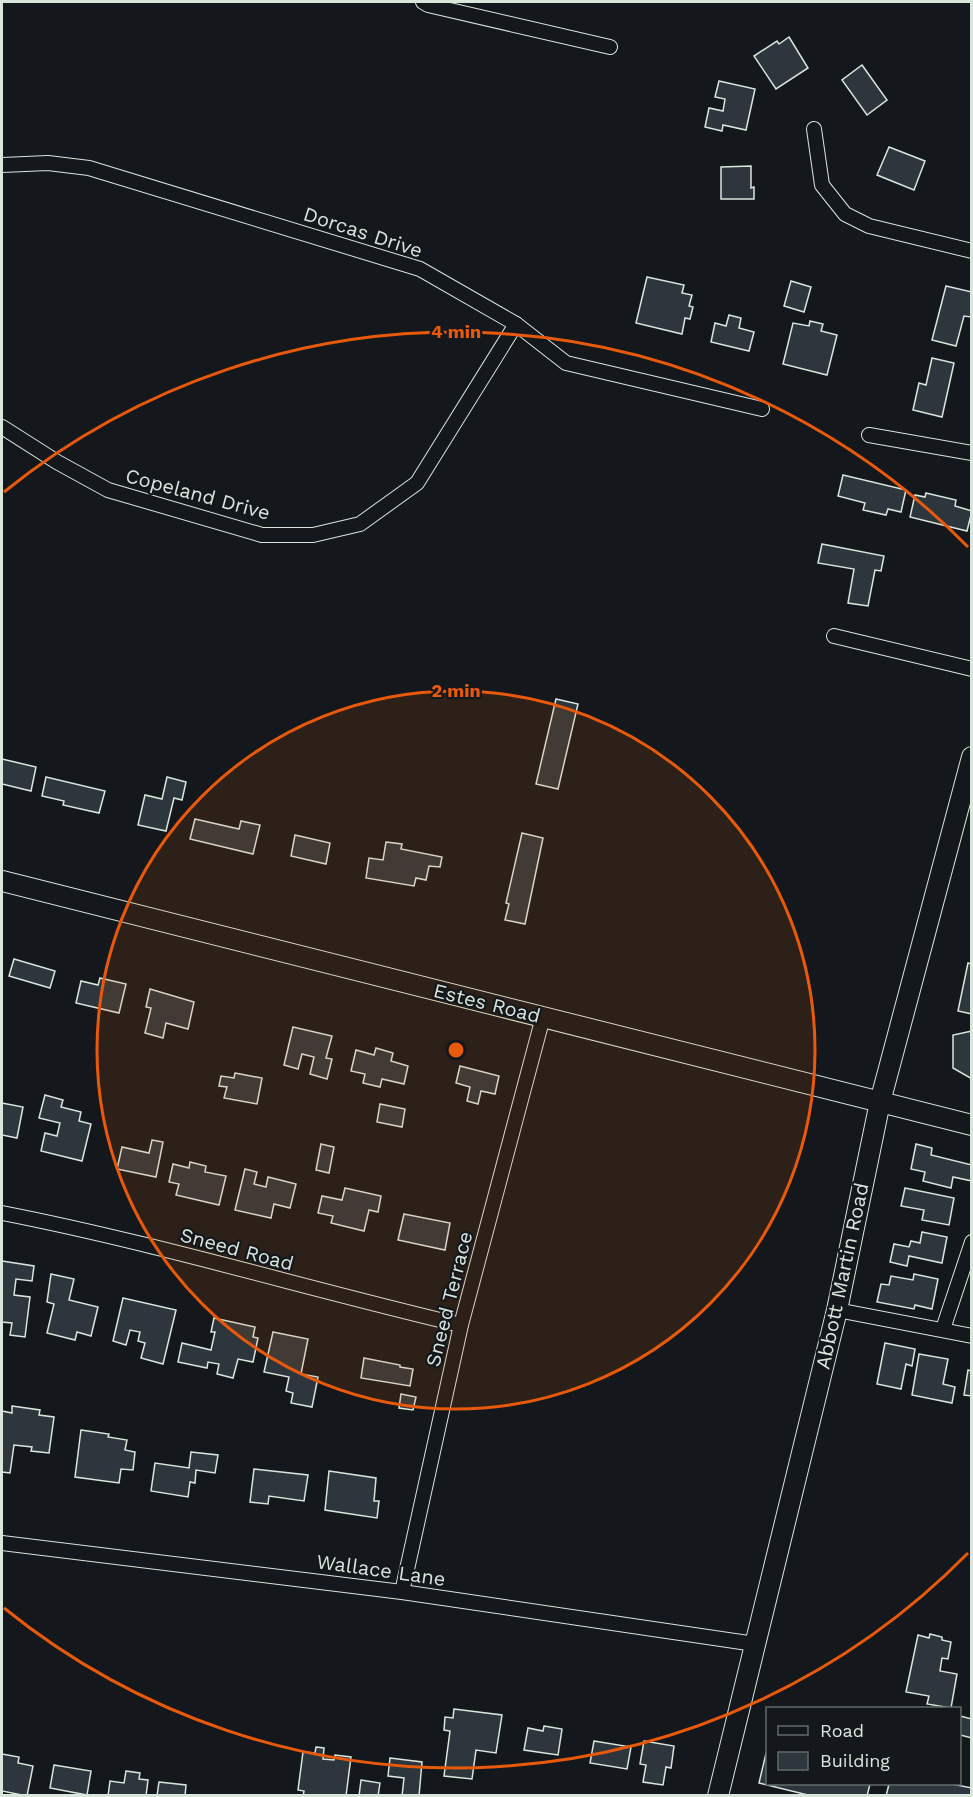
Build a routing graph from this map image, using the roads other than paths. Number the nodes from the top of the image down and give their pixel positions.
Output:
1 (423, 2) edge
2 (610, 46) dead end
3 (814, 129) dead end
4 (2, 165) edge
5 (972, 251) edge
6 (516, 324) junction
7 (762, 409) dead end
8 (2, 427) edge
9 (868, 435) dead end
10 (972, 453) edge
11 (834, 636) dead end
12 (972, 669) edge
13 (972, 758) edge
14 (2, 881) edge
15 (543, 1017) junction
16 (880, 1102) junction
17 (972, 1125) edge
18 (2, 1213) edge
19 (972, 1242) edge
20 (837, 1310) junction
21 (461, 1325) junction
22 (943, 1329) junction
23 (972, 1336) edge
24 (2, 1543) edge
25 (402, 1592) junction
26 (755, 1644) junction
27 (718, 1796) edge

1 - 2 street
3 - 5 street
4 - 6 street, Dorcas Drive
6 - 7 street, Dorcas Drive
6 - 8 street, Copeland Drive
9 - 10 street
11 - 12 street
13 - 16 main road, Abbott Martin Road
14 - 15 main road, Estes Road
15 - 16 main road, Estes Road
15 - 21 street, Sneed Terrace
16 - 17 main road, Estes Road
16 - 20 main road, Abbott Martin Road
18 - 21 street, Sneed Road
19 - 22 street
20 - 22 street
20 - 26 main road, Abbott Martin Road
21 - 25 street, Sneed Terrace
22 - 23 street
24 - 25 street, Wallace Lane
25 - 26 street, Wallace Lane
26 - 27 main road, Abbott Martin Road

